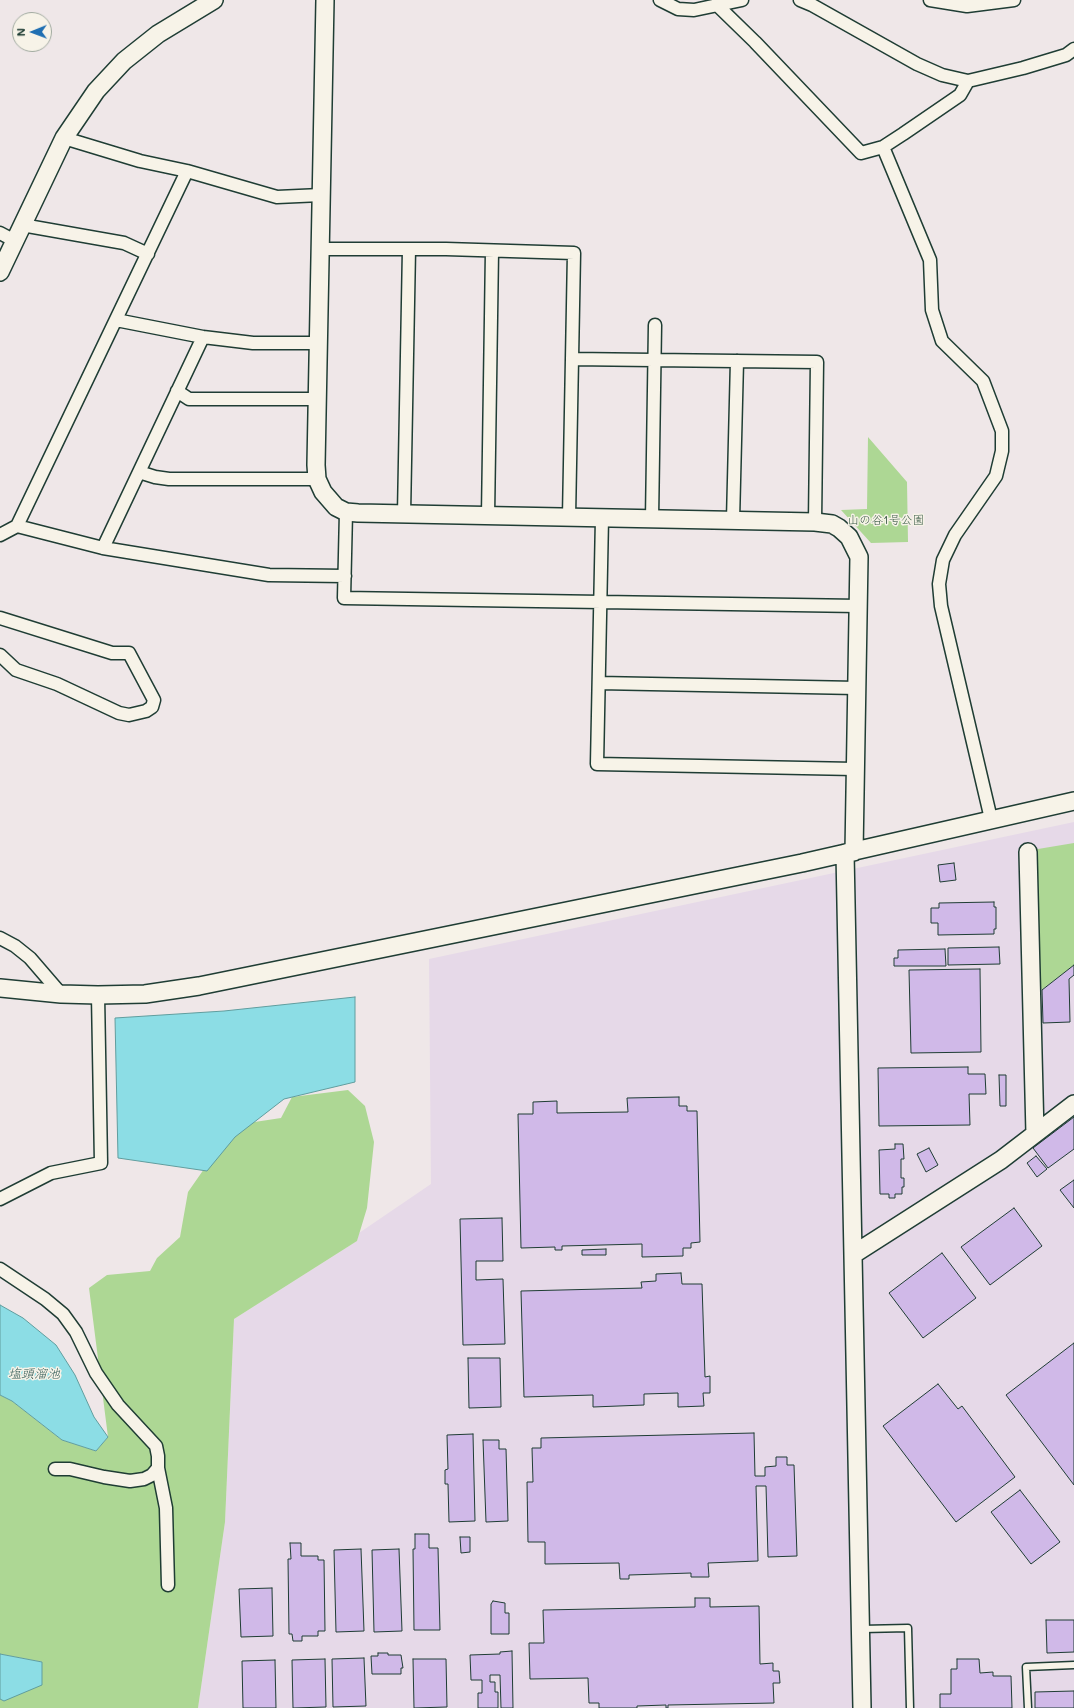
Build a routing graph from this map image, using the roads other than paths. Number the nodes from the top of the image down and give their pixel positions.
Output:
1 (214, 0) edge
2 (325, 0) edge
3 (660, 0) edge
4 (742, 0) edge
5 (800, 0) edge
6 (930, 0) edge
7 (1014, 0) edge
8 (716, 5) junction
9 (1074, 49) edge
10 (968, 80) junction
11 (64, 138) junction
12 (883, 146) junction
13 (187, 172) junction
14 (321, 195) junction
15 (22, 225) junction
16 (7, 237) edge
17 (320, 249) junction
18 (409, 249) junction
19 (492, 251) junction
20 (148, 254) junction
21 (0, 272) edge
22 (116, 320) junction
23 (655, 326) dead end
24 (203, 337) junction
25 (318, 343) junction
26 (572, 359) junction
27 (654, 360) junction
28 (737, 361) junction
29 (177, 392) junction
30 (317, 399) junction
31 (139, 472) junction
32 (317, 479) junction
33 (346, 512) junction
34 (404, 514) junction
35 (488, 516) junction
36 (569, 517) junction
37 (602, 518) junction
38 (652, 519) junction
39 (733, 520) junction
40 (815, 522) junction
41 (17, 526) junction
42 (0, 535) edge
43 (103, 548) junction
44 (345, 576) junction
45 (600, 601) junction
46 (859, 606) junction
47 (0, 618) edge
48 (0, 655) edge
49 (599, 683) junction
50 (857, 688) junction
51 (855, 769) junction
52 (1074, 802) edge
53 (991, 819) junction
54 (850, 852) junction
55 (1028, 852) dead end
56 (0, 938) edge
57 (0, 988) edge
58 (61, 994) junction
59 (98, 995) junction
60 (1074, 1104) edge
61 (1035, 1134) junction
62 (0, 1199) edge
63 (854, 1254) junction
64 (0, 1269) edge
65 (158, 1468) junction
66 (54, 1469) dead end
67 (168, 1585) dead end
68 (861, 1628) junction
69 (1074, 1666) edge
70 (862, 1708) edge
71 (910, 1708) edge
72 (1028, 1708) edge

1 - 11 street
2 - 14 street
3 - 8 street
4 - 8 street
5 - 10 street
6 - 7 street
8 - 12 street
9 - 10 street
10 - 12 street
11 - 13 street
11 - 15 street
12 - 53 street
13 - 14 street
13 - 20 street
14 - 17 street
15 - 16 street
15 - 20 street
16 - 21 street
17 - 18 street
17 - 25 street
18 - 19 street
18 - 34 street
19 - 26 street
19 - 35 street
20 - 22 street
22 - 24 street
22 - 41 street
23 - 27 street
24 - 25 street
24 - 29 street
25 - 30 street
26 - 27 street
26 - 36 street
27 - 28 street
27 - 38 street
28 - 39 street
28 - 40 street
29 - 30 street
29 - 31 street
30 - 32 street
31 - 32 street
31 - 43 street
32 - 33 street
33 - 34 street
33 - 44 street
34 - 35 street
35 - 36 street
36 - 37 street
37 - 38 street
37 - 45 street
38 - 39 street
39 - 40 street
40 - 46 street
41 - 42 street
41 - 43 street
43 - 44 street
44 - 45 street
45 - 46 street
45 - 49 street
46 - 50 street
47 - 48 street
49 - 50 street
49 - 51 street
50 - 51 street
51 - 54 street
52 - 53 street
53 - 54 street
54 - 59 street
54 - 63 street
55 - 61 street
56 - 58 street
57 - 58 street
58 - 59 street
59 - 62 street
60 - 61 street
61 - 63 street
63 - 68 street
64 - 65 street
65 - 66 street
65 - 67 street
68 - 70 street
68 - 71 lane
69 - 72 lane

